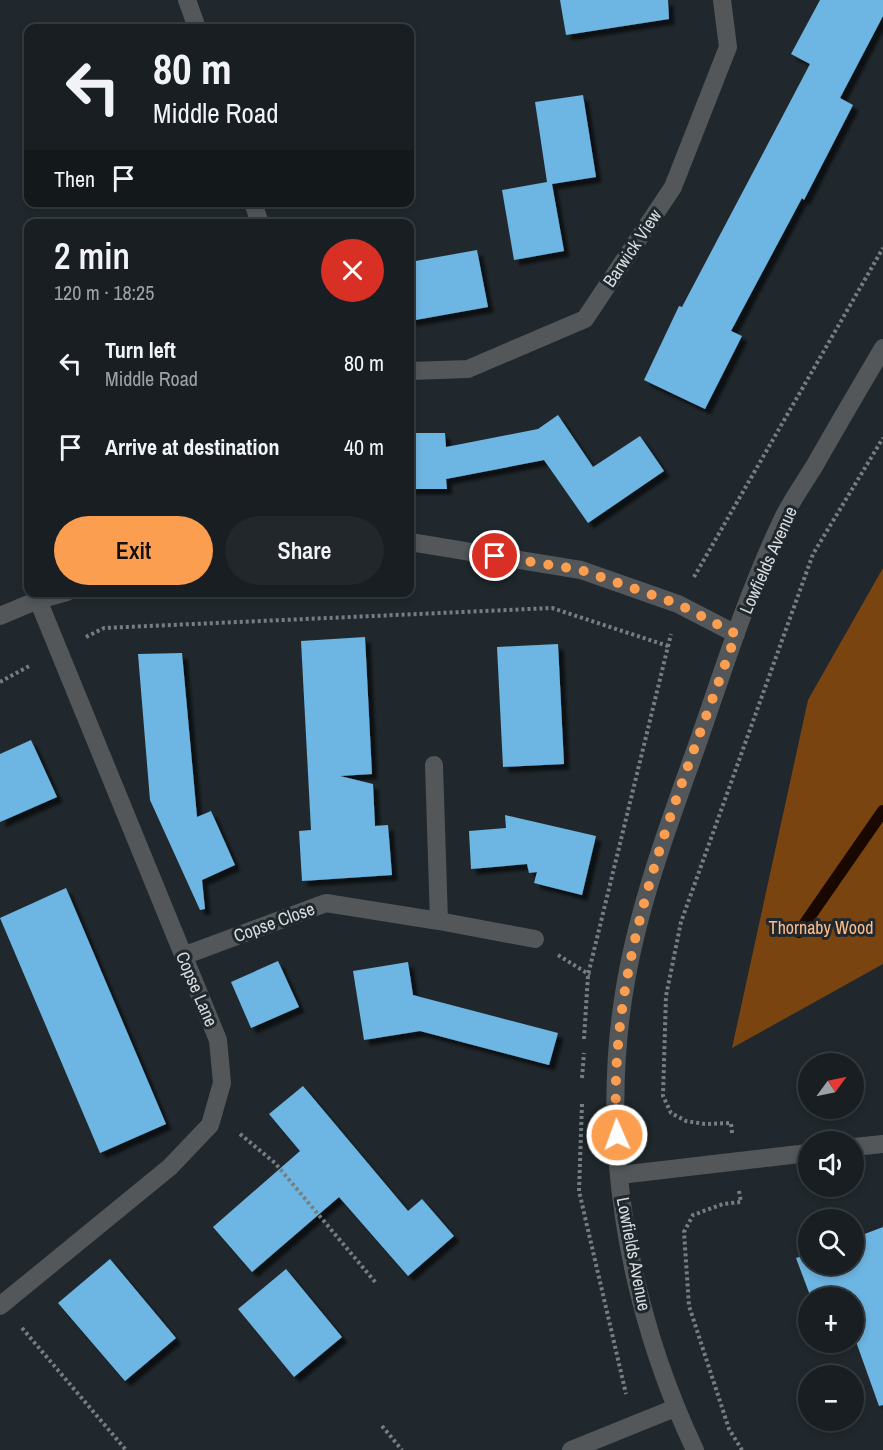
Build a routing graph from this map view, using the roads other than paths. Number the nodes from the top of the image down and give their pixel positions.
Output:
1 (187, 0) edge
2 (722, 0) edge
3 (196, 24) edge
4 (883, 348) edge
5 (414, 371) edge
6 (414, 543) edge
7 (49, 597) edge
8 (38, 600) junction
9 (0, 615) edge
10 (736, 634) junction
11 (434, 765) dead end
12 (439, 921) junction
13 (535, 939) road end
14 (183, 956) junction
15 (883, 1144) edge
16 (864, 1146) edge
17 (798, 1154) edge
18 (620, 1175) junction
19 (1, 1305) edge
20 (675, 1408) junction
21 (571, 1450) edge
22 (695, 1450) edge

1 - 3 street
2 - 5 street, Barwick View
4 - 10 street, Lowfields Avenue
6 - 10 street
7 - 8 street
8 - 9 street
8 - 14 street, Copse Lane
10 - 18 street, Lowfields Avenue
11 - 12 street
12 - 13 street, Copse Close
12 - 14 street, Copse Close
14 - 19 street, Copse Lane
15 - 16 street
17 - 18 street
18 - 20 street, Lowfields Avenue
20 - 21 street
20 - 22 street, Lowfields Avenue

